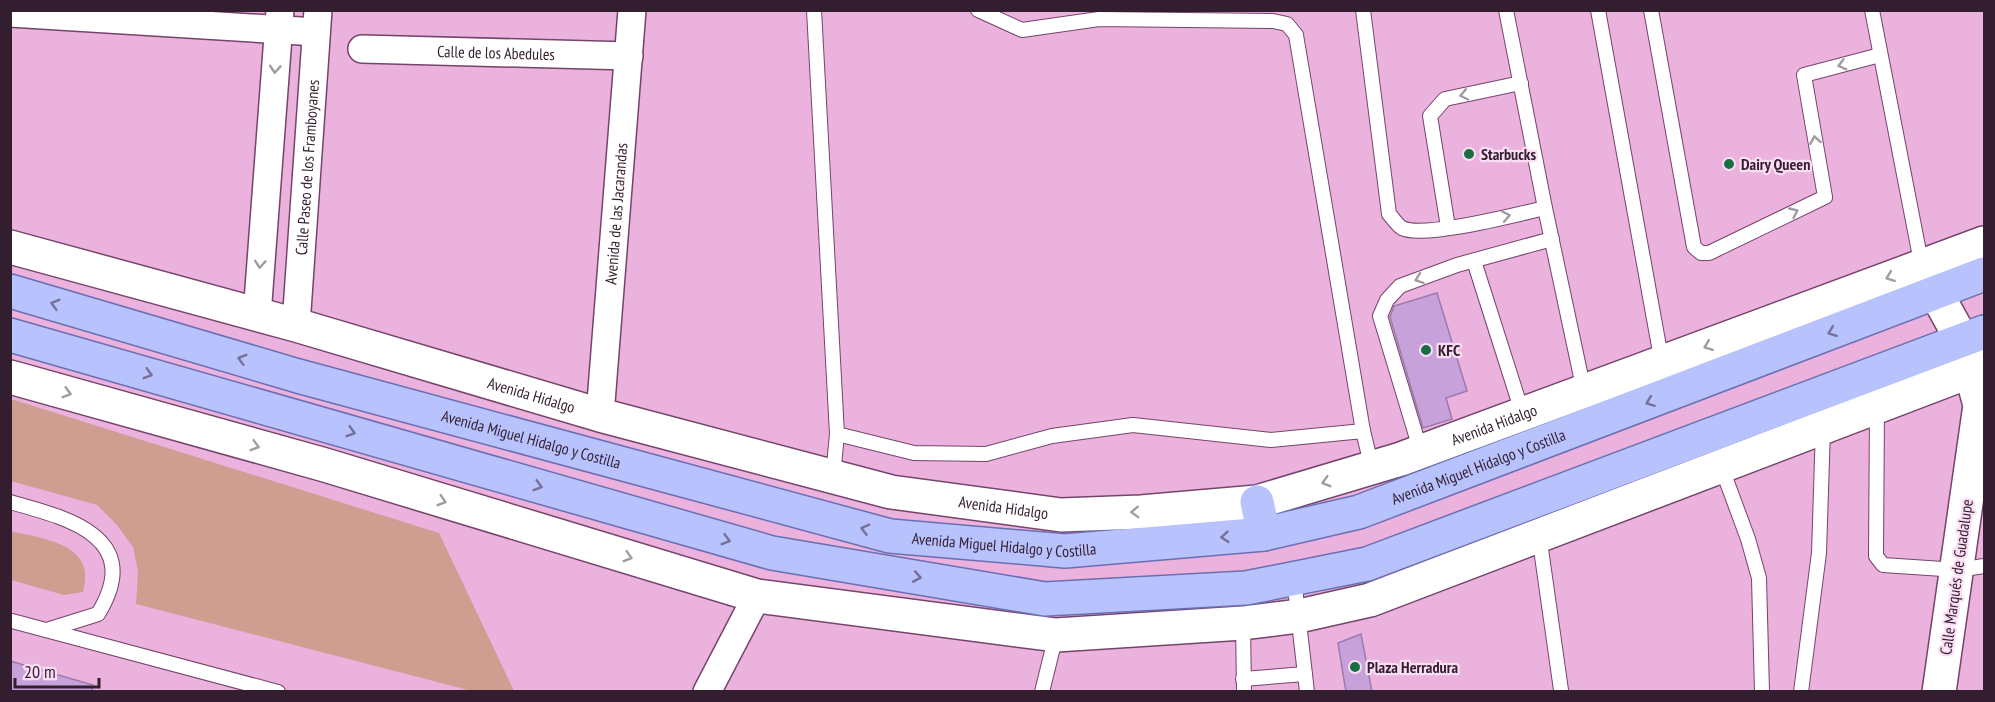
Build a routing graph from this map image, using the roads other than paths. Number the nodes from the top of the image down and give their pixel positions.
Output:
1 (632, 10) edge
2 (814, 10) edge
3 (978, 10) edge
4 (1363, 10) edge
5 (1506, 10) edge
6 (1598, 10) edge
7 (1651, 10) edge
8 (1872, 10) edge
9 (10, 13) edge
10 (279, 20) edge
11 (317, 21) edge
12 (362, 49) dead end
13 (1880, 55) junction
14 (629, 56) junction
15 (1521, 83) junction
16 (304, 203) junction
17 (265, 204) junction
18 (1545, 208) junction
19 (1448, 227) junction
20 (1552, 239) junction
21 (1984, 243) edge
22 (10, 248) edge
23 (1474, 261) junction
24 (1984, 274) edge
25 (1929, 279) junction
26 (10, 291) edge
27 (256, 315) junction
28 (296, 325) junction
29 (10, 335) edge
30 (1973, 336) edge
31 (1662, 364) junction
32 (1978, 369) edge
33 (17, 381) edge
34 (1585, 393) junction
35 (1877, 407) junction
36 (600, 415) junction
37 (1522, 415) junction
38 (1823, 428) junction
39 (1363, 431) junction
40 (837, 434) junction
41 (1421, 452) junction
42 (1721, 466) junction
43 (1372, 468) junction
44 (833, 476) junction
45 (10, 502) edge
46 (1257, 502) junction
47 (1264, 534) junction
48 (1539, 535) junction
49 (1971, 568) edge
50 (1294, 579) junction
51 (757, 596) junction
52 (1299, 616) junction
53 (12, 621) dead end
54 (1243, 623) junction
55 (48, 630) junction
56 (1056, 635) junction
57 (1305, 674) junction
58 (1244, 685) edge
59 (1561, 690) dead end
60 (278, 692) edge
61 (707, 692) edge
62 (1042, 692) edge
63 (1307, 692) edge
64 (1762, 692) edge
65 (1801, 692) edge
66 (1939, 692) edge

1 - 14 street, Avenida de las Jacarandas
2 - 40 lane
3 - 39 lane
4 - 19 lane
5 - 15 lane
6 - 31 lane
7 - 13 lane
8 - 13 lane
9 - 10 street
10 - 11 street
10 -> 17 street
11 - 16 street, Calle Paseo de los Framboyanes
12 - 14 street, Calle de los Abedules
13 - 25 lane
14 - 36 street, Avenida de las Jacarandas
15 - 18 lane
15 -> 19 lane
16 - 17 street
16 - 28 street, Calle Paseo de los Framboyanes
17 -> 27 street
19 -> 18 lane
18 - 20 lane
20 - 23 lane
20 - 34 lane
21 - 25 street, Avenida Hidalgo
22 - 27 street, Avenida Hidalgo
23 - 37 lane
23 -> 41 lane
24 - 25 main road, Avenida Miguel Hidalgo y Costilla
25 - 30 street, Calle Marqués de Guadalupe
25 -> 31 street, Avenida Hidalgo
25 -> 47 main road, Avenida Miguel Hidalgo y Costilla
47 -> 26 main road, Avenida Miguel Hidalgo y Costilla
27 - 28 street, Avenida Hidalgo
28 - 36 street, Avenida Hidalgo
29 -> 50 main road
30 - 32 street, Calle Marqués de Guadalupe
30 - 50 main road
31 - 34 street, Avenida Hidalgo
32 - 35 street
32 - 49 street, Calle Marqués de Guadalupe
33 -> 51 street
34 - 37 street, Avenida Hidalgo
35 - 38 street
35 - 49 lane
36 - 44 street, Avenida Hidalgo
37 - 41 street, Avenida Hidalgo
38 - 42 street
38 - 65 lane
39 - 40 lane
39 - 43 lane
40 - 44 lane
41 - 43 street, Avenida Hidalgo
42 - 48 street
42 - 64 lane
43 -> 46 street, Avenida Hidalgo
46 -> 44 street, Avenida Hidalgo
45 - 55 lane
46 - 47 main road
48 - 52 street
48 - 59 lane
49 - 66 street, Calle Marqués de Guadalupe
50 - 52 lane
51 - 56 street
51 - 61 street
52 - 54 street
52 - 57 lane
53 - 55 lane
54 - 56 street
54 - 58 lane
55 - 60 lane
56 - 62 lane
57 - 58 lane
57 - 63 lane

